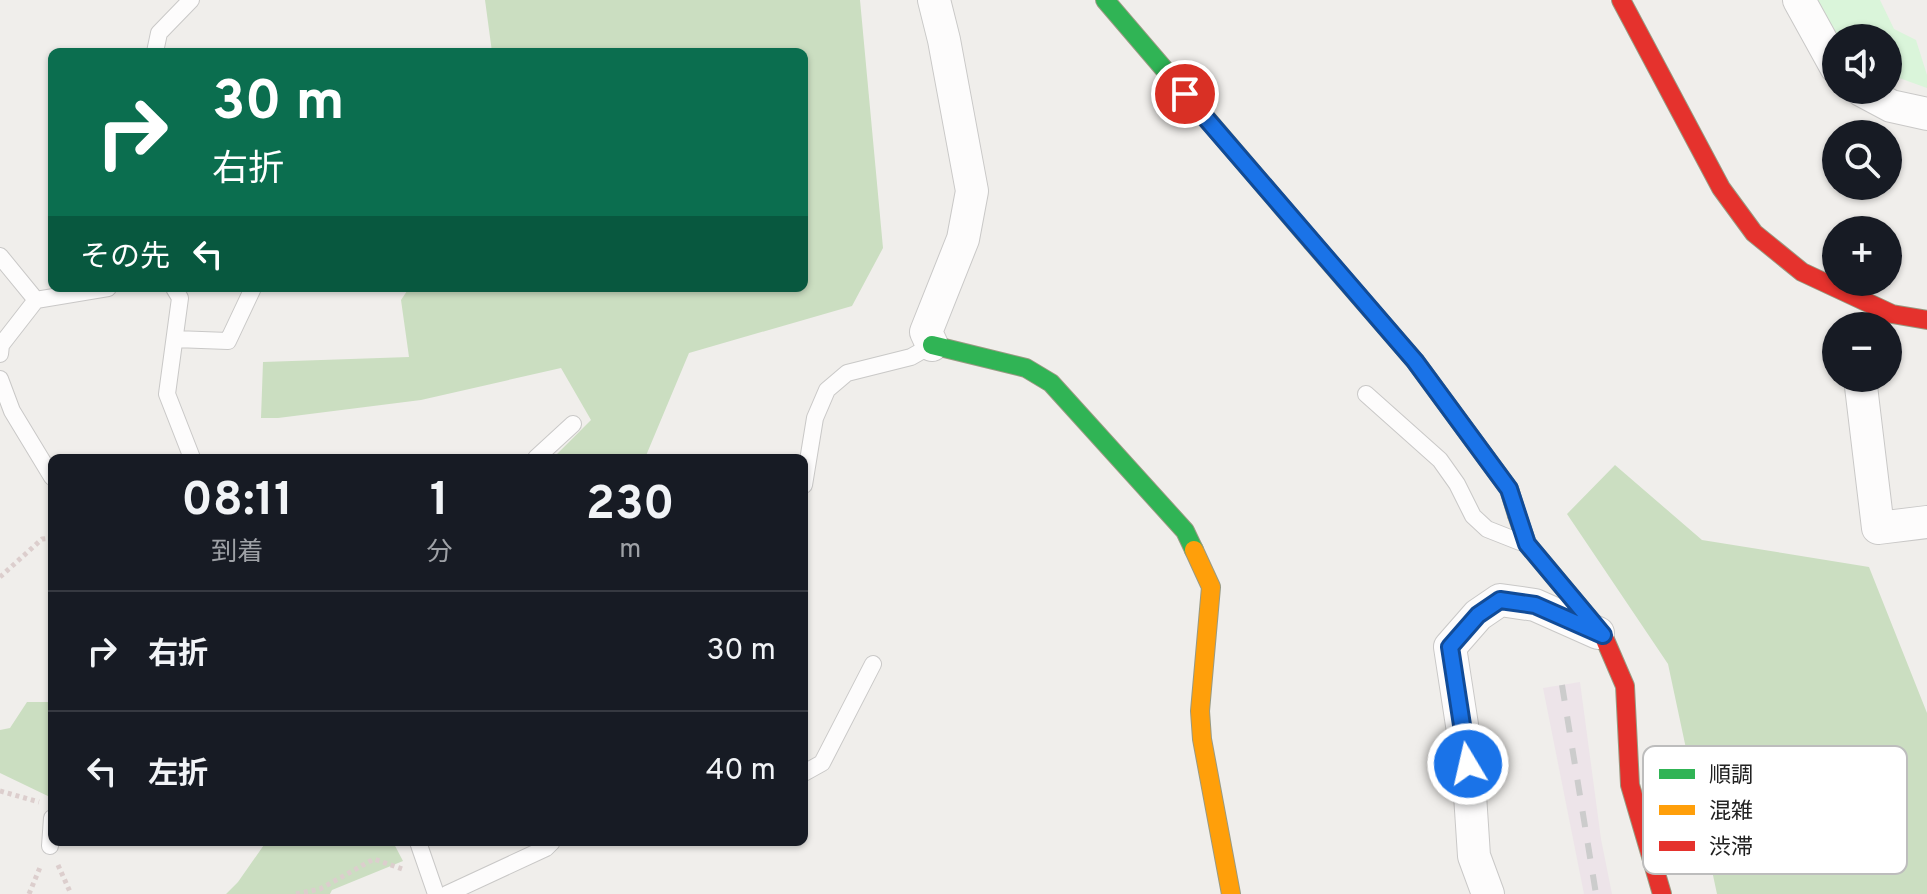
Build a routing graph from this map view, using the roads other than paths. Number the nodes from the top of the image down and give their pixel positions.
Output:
1 (191, 0) edge
2 (934, 0) edge
3 (1105, 0) edge
4 (1621, 0) edge
5 (1799, 0) edge
6 (1822, 42) edge
7 (156, 48) edge
8 (1887, 104) edge
9 (1927, 114) edge
10 (0, 256) edge
11 (84, 292) edge
12 (176, 292) edge
13 (251, 292) edge
14 (36, 300) junction
15 (1874, 312) edge
16 (1902, 320) edge
17 (1927, 320) edge
18 (175, 339) junction
19 (932, 345) junction
20 (0, 354) edge
21 (0, 379) edge
22 (1862, 392) edge
23 (1366, 394) dead end
24 (573, 424) dead end
25 (190, 454) edge
26 (540, 454) edge
27 (808, 461) edge
28 (48, 470) edge
29 (1927, 522) edge
30 (1527, 544) junction
31 (1603, 635) junction
32 (873, 664) dead end
33 (808, 771) edge
34 (1643, 829) edge
35 (419, 846) edge
36 (548, 846) edge
37 (1656, 874) edge
38 (436, 894) edge
39 (447, 894) edge
40 (1231, 894) edge
41 (1488, 894) edge
42 (1662, 894) edge

1 - 7 lane
2 - 19 street
3 - 30 street
4 - 15 street
5 - 6 street
8 - 9 street
10 - 14 lane
11 - 14 lane
12 - 18 lane
13 - 18 lane
14 - 20 lane
16 - 17 street
18 - 25 lane
19 - 27 lane
19 - 40 street
21 - 28 lane
22 - 29 street
23 - 30 lane
24 - 26 lane
30 - 31 street
31 - 34 street
31 - 41 street
32 - 33 lane
35 - 38 lane
36 - 39 lane
37 - 42 street

